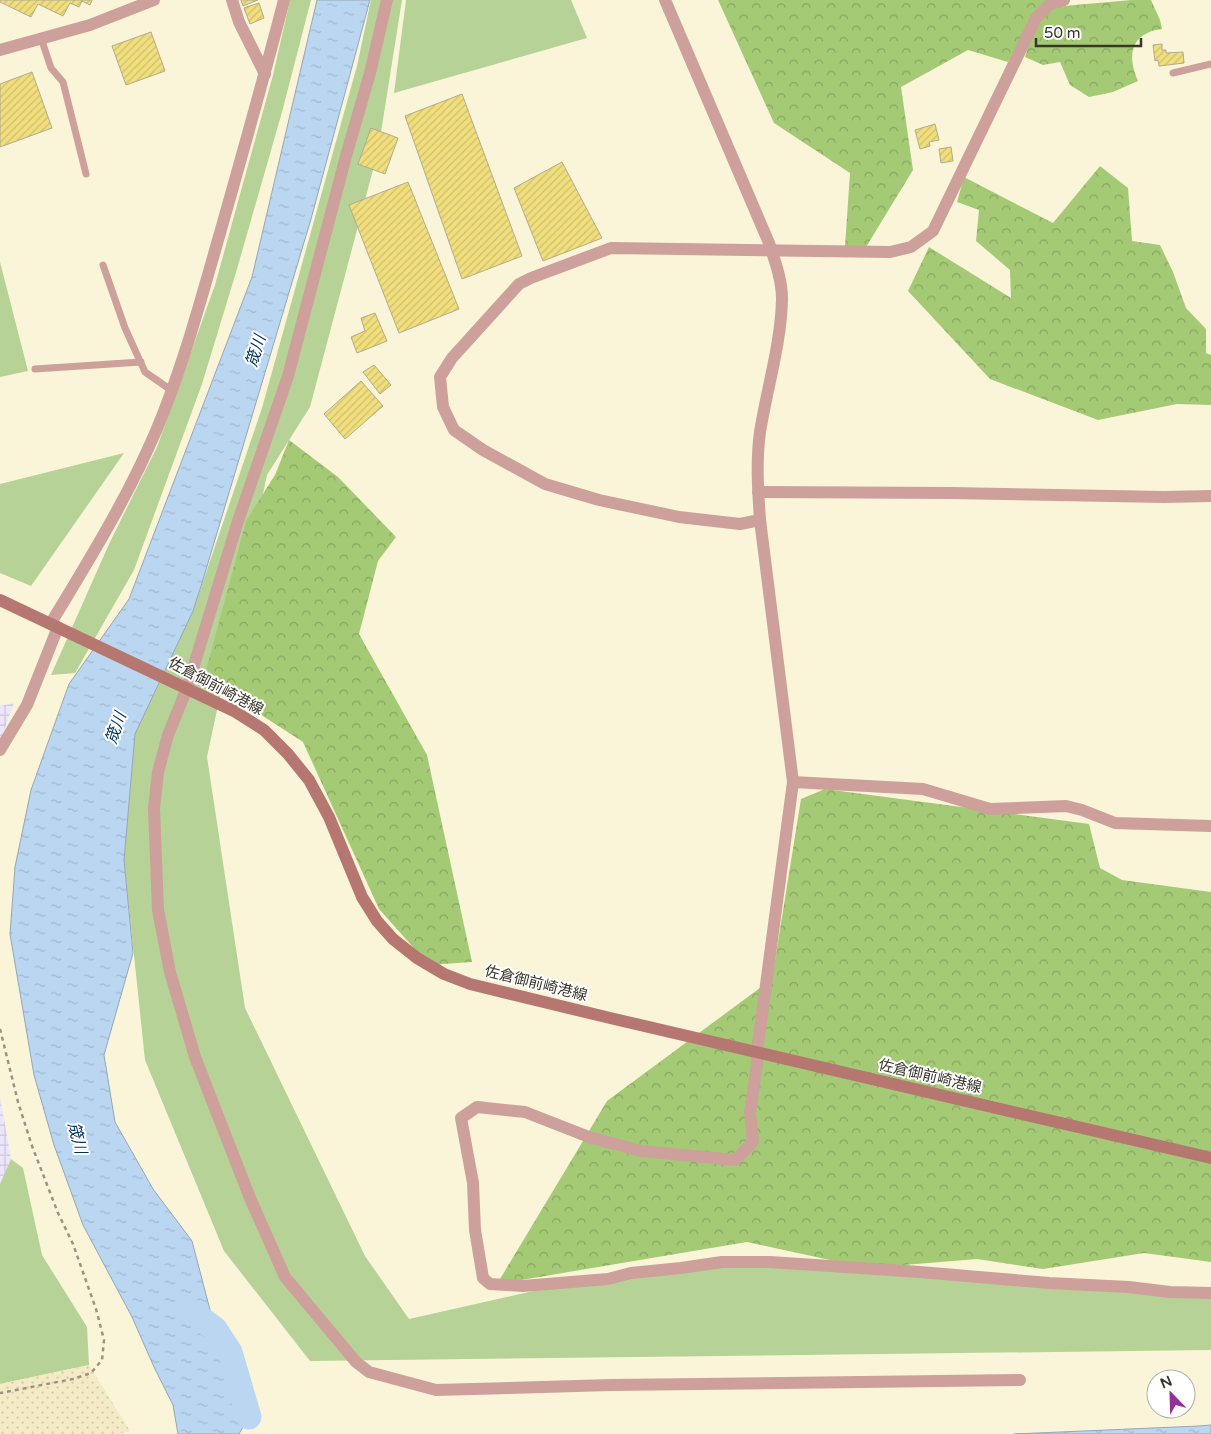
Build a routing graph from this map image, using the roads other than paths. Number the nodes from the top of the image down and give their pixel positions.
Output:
1 (154, 0) edge
2 (232, 0) edge
3 (284, 0) edge
4 (387, 0) edge
5 (665, 0) edge
6 (1064, 0) edge
7 (41, 38) junction
8 (0, 50) edge
9 (1211, 64) edge
10 (1172, 73) dead end
11 (264, 74) junction
12 (86, 174) dead end
13 (772, 251) junction
14 (104, 265) dead end
15 (141, 362) junction
16 (35, 369) dead end
17 (172, 390) junction
18 (758, 492) junction
19 (1211, 496) edge
20 (760, 520) junction
21 (0, 600) edge
22 (54, 625) junction
23 (185, 687) junction
24 (0, 750) edge
25 (793, 782) junction
26 (1211, 826) edge
27 (757, 1052) junction
28 (1211, 1158) edge
29 (1211, 1293) edge
30 (1020, 1380) dead end

1 - 7 street
2 - 11 street
3 - 11 street
4 - 23 street
5 - 13 street
6 - 13 street
7 - 8 street
7 - 12 lane
9 - 10 lane
11 - 17 street
13 - 18 street
13 - 20 street
14 - 15 lane
15 - 16 lane
15 - 17 lane
17 - 22 street
18 - 19 street
18 - 20 street
20 - 25 street
21 - 22 main road, 佐倉御前崎港線
22 - 23 main road, 佐倉御前崎港線
22 - 24 street
23 - 27 main road, 佐倉御前崎港線
23 - 30 street
25 - 26 street
25 - 27 street
27 - 28 main road, 佐倉御前崎港線
27 - 29 street

